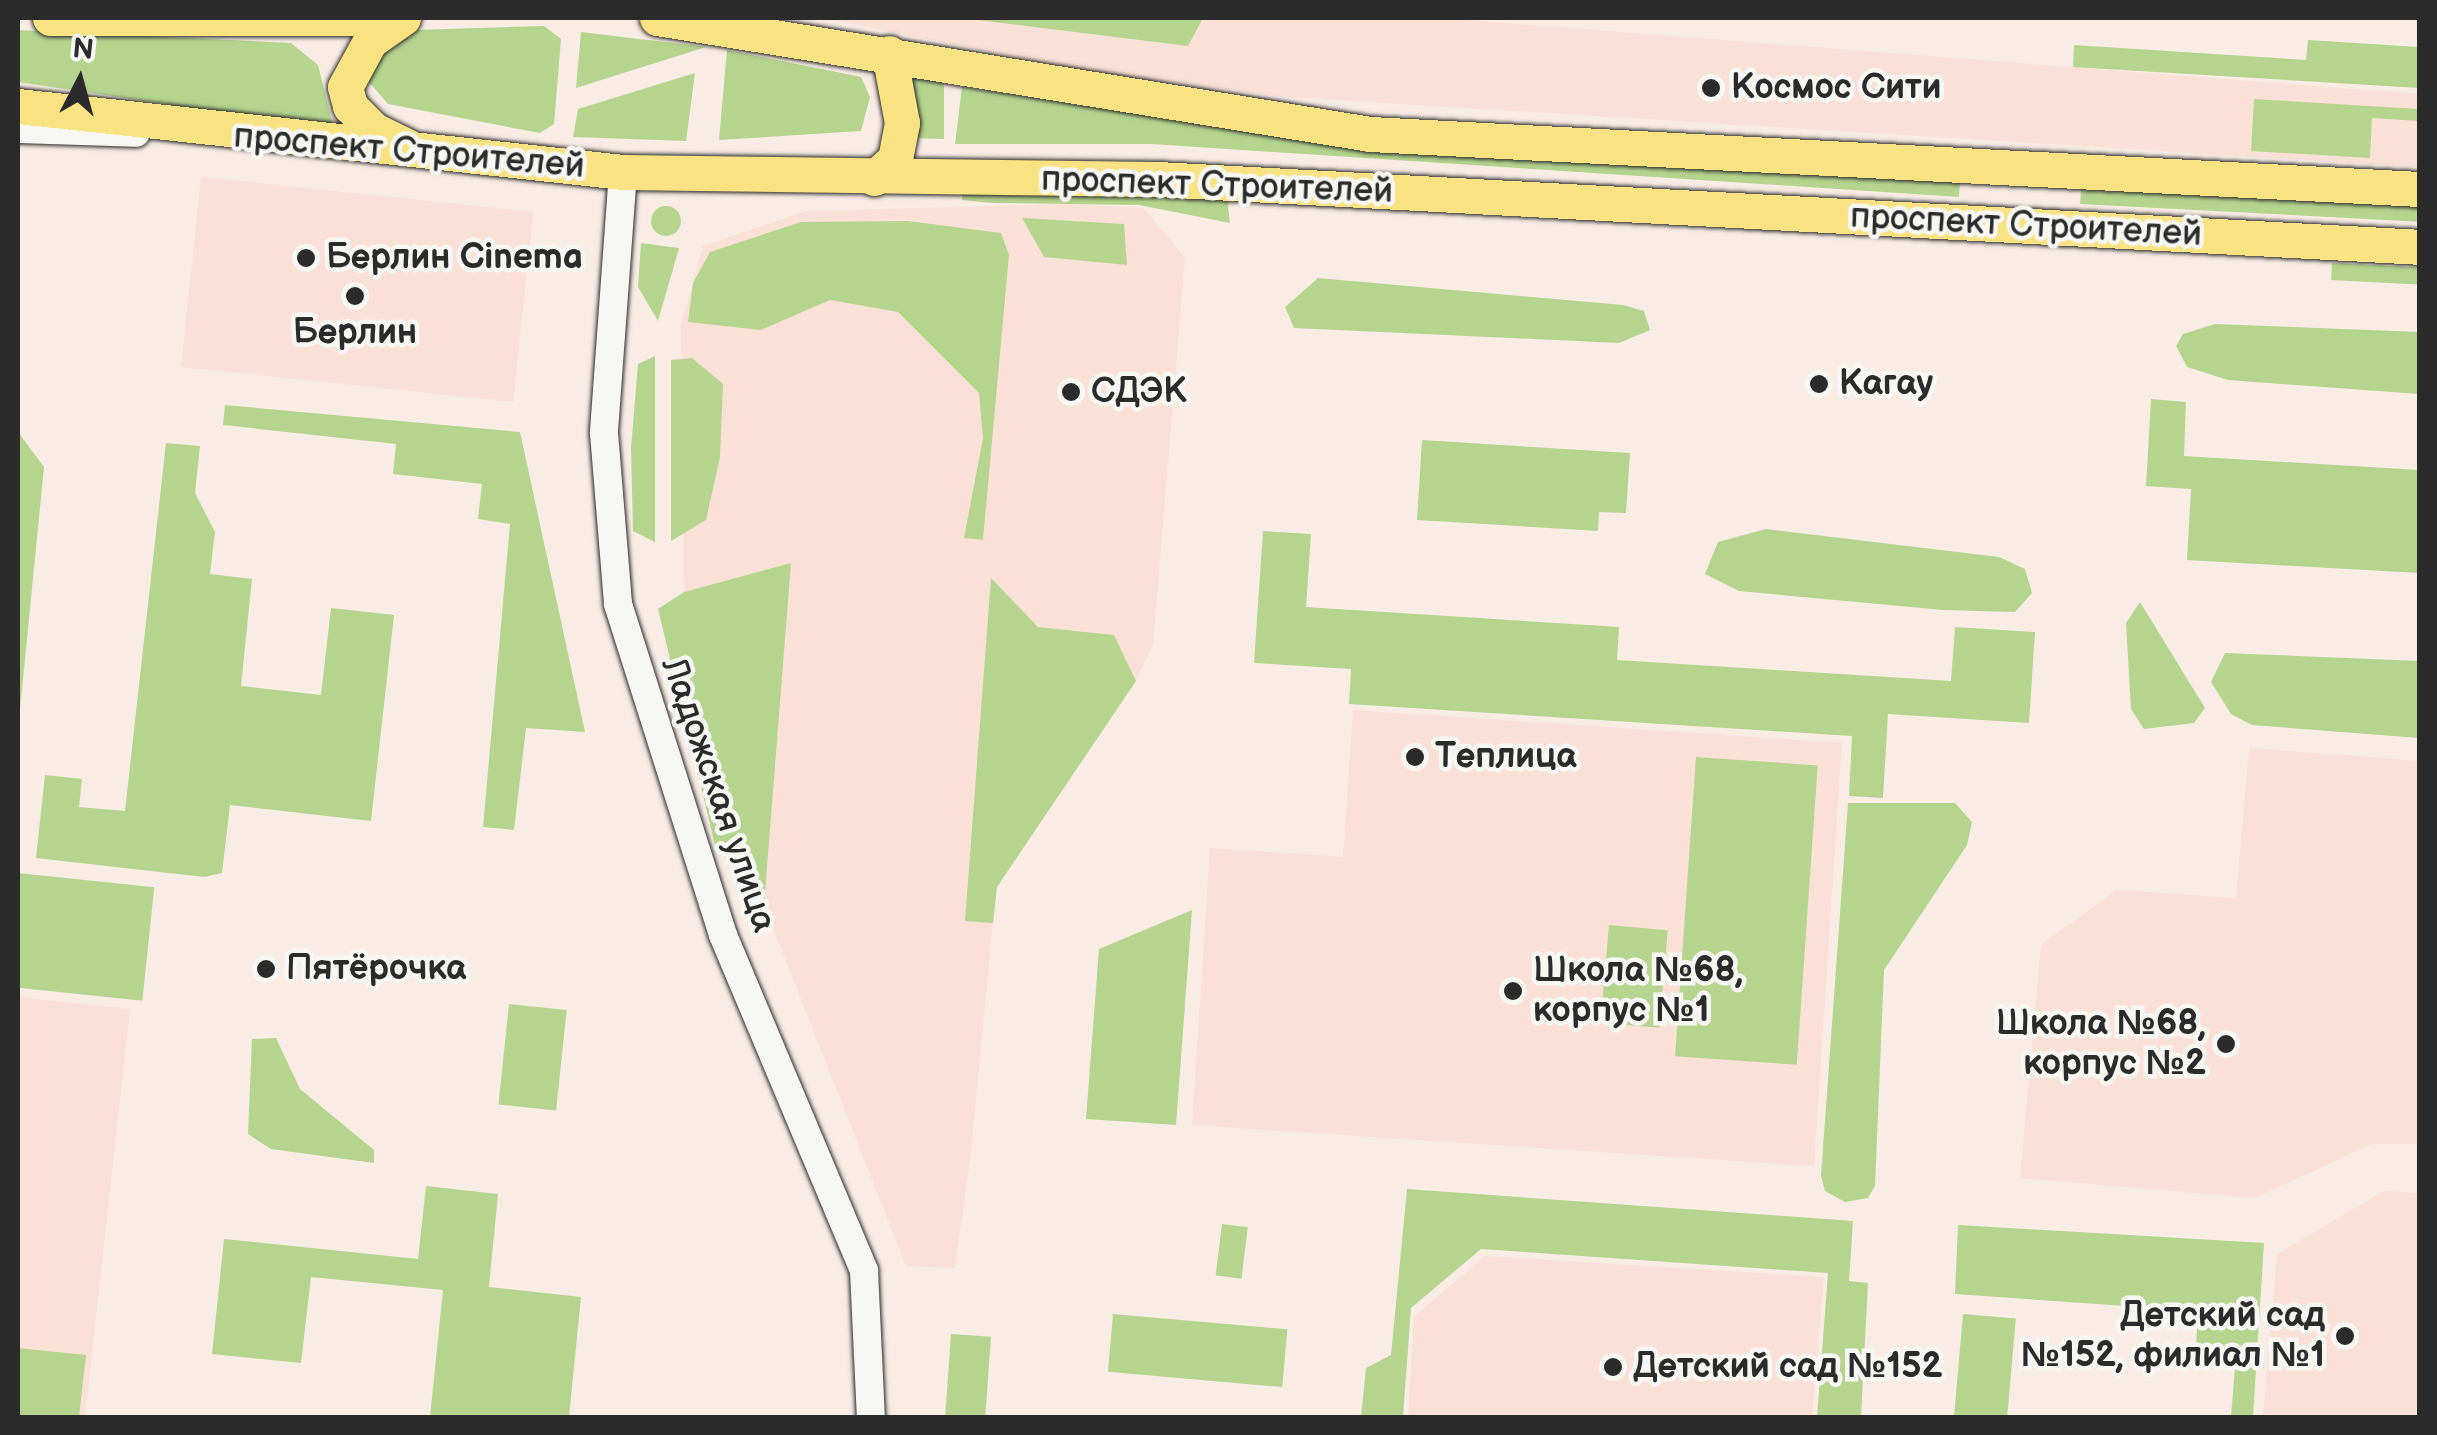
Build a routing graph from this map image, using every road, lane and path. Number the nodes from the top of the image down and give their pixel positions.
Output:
1 (50, 18) edge
2 (401, 18) edge
3 (657, 18) edge
4 (889, 54) junction
5 (18, 106) edge
6 (18, 129) edge
7 (225, 135) junction
8 (426, 154) junction
9 (623, 172) junction
10 (874, 178) junction
11 (2420, 189) edge
12 (2420, 248) edge
13 (871, 1418) edge

1 - 2 main road
2 - 8 main road
3 - 4 main road, проспект Строителей
4 - 10 main road
4 - 11 main road, проспект Строителей
5 - 7 main road, проспект Строителей
6 - 7 street
7 - 8 main road, проспект Строителей
8 - 9 main road, проспект Строителей
9 - 10 main road, проспект Строителей
9 - 13 street, Ладожская улица
10 - 12 main road, проспект Строителей

